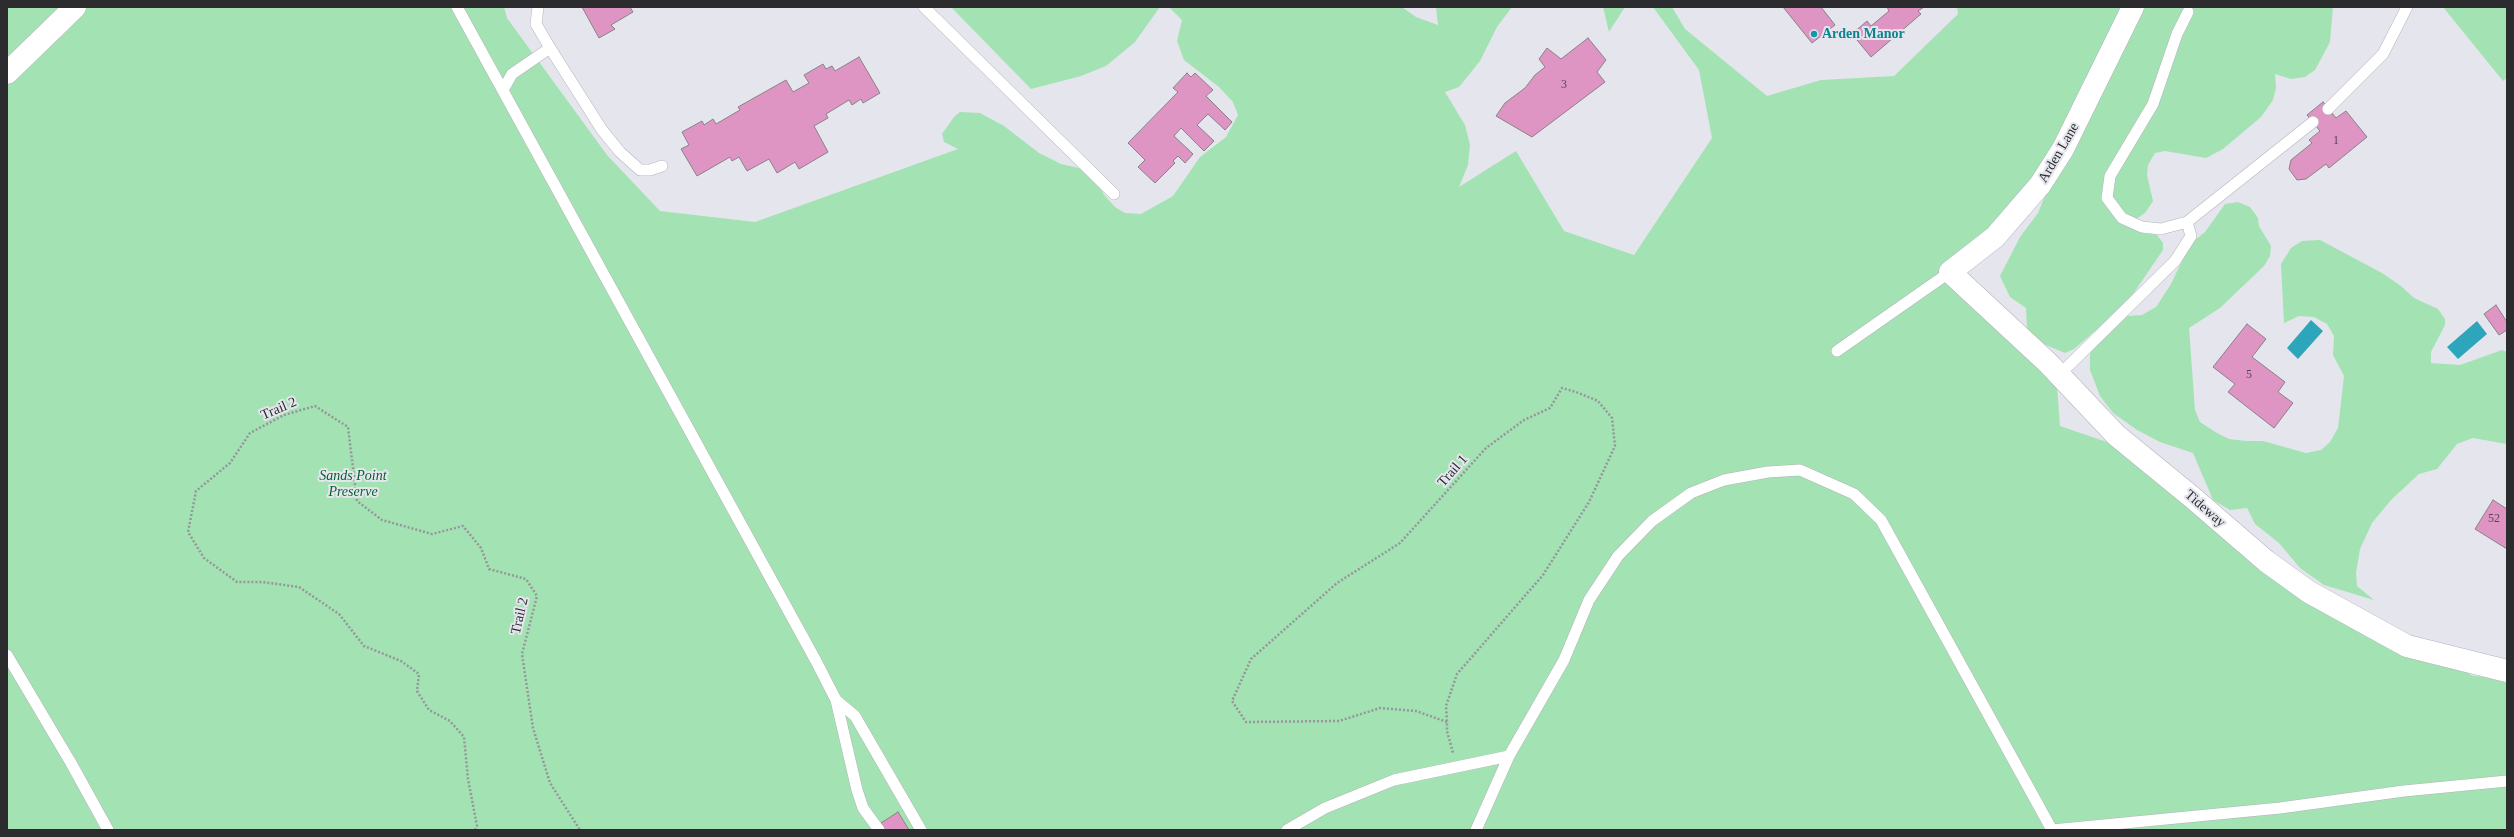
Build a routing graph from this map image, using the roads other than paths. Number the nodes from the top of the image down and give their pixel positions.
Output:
1 (75, 7) edge
2 (457, 7) edge
3 (538, 7) edge
4 (924, 7) edge
5 (2133, 7) edge
6 (2407, 7) edge
7 (2188, 9) edge
8 (550, 48) junction
9 (7, 73) edge
10 (503, 90) junction
11 (2328, 109) dead end
12 (2313, 122) dead end
13 (662, 166) dead end
14 (1114, 194) dead end
15 (2187, 222) junction
16 (1950, 272) junction
17 (1837, 352) dead end
18 (2059, 375) junction
19 (7, 655) edge
20 (2507, 672) edge
21 (836, 700) junction
22 (1509, 756) junction
23 (2507, 781) edge
24 (108, 830) edge
25 (879, 830) edge
26 (921, 830) edge
27 (1287, 830) edge
28 (1476, 830) edge
29 (2052, 830) edge

1 - 9 street
2 - 10 lane
3 - 8 lane
4 - 14 lane
5 - 16 street, Arden Lane
6 - 11 lane
7 - 15 lane
8 - 10 lane
8 - 13 lane
10 - 21 lane
12 - 15 lane
15 - 18 lane
16 - 17 lane
16 - 18 street, Tideway
18 - 20 street, Tideway
19 - 24 lane
21 - 25 lane
21 - 26 lane
22 - 27 lane
22 - 28 lane
22 - 29 lane
23 - 29 lane

